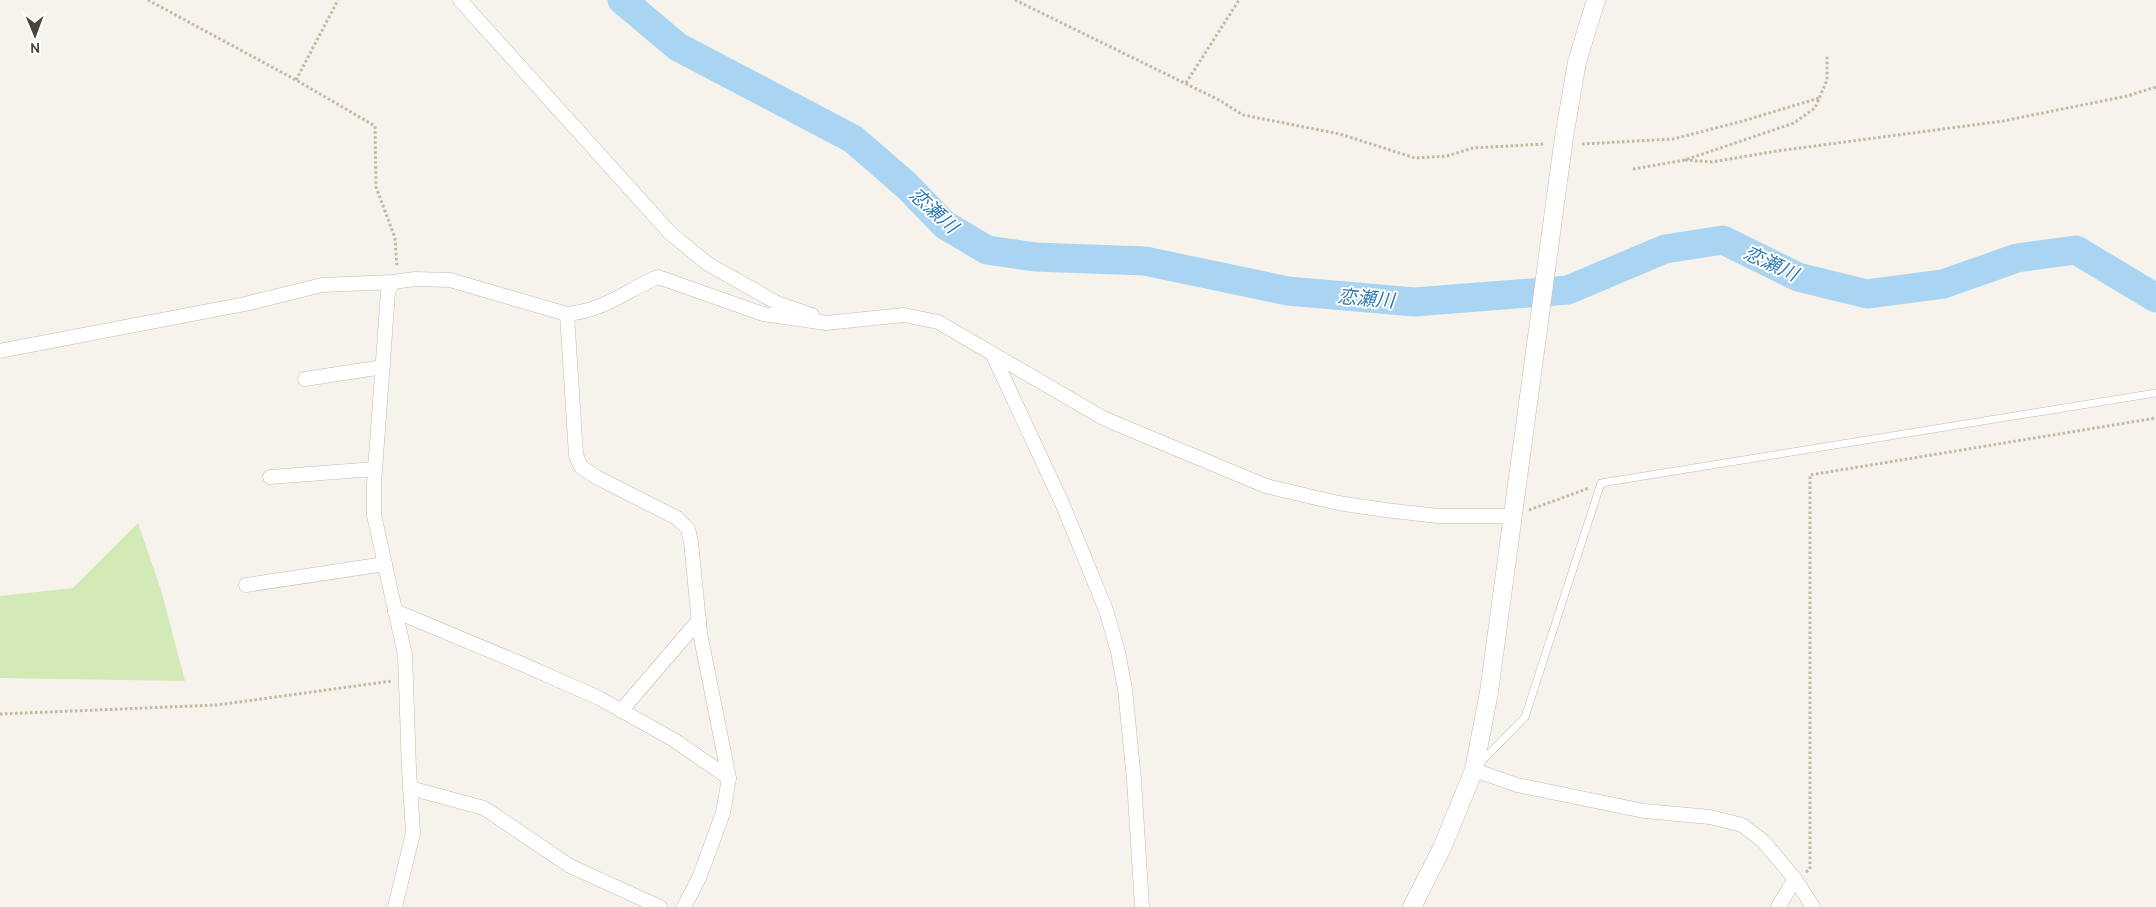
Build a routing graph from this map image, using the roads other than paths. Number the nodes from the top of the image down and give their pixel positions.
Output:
1 (460, 0) edge
2 (1596, 0) edge
3 (393, 282) junction
4 (567, 314) junction
5 (826, 323) junction
6 (0, 351) edge
7 (993, 355) junction
8 (383, 367) junction
9 (305, 379) dead end
10 (2156, 392) edge
11 (375, 469) junction
12 (270, 477) dead end
13 (1513, 516) junction
14 (385, 564) junction
15 (246, 585) dead end
16 (395, 611) junction
17 (699, 620) junction
18 (621, 711) junction
19 (1474, 770) junction
20 (729, 778) junction
21 (410, 788) junction
22 (1795, 879) junction
23 (395, 907) edge
24 (660, 907) edge
25 (684, 907) edge
26 (1142, 907) edge
27 (1412, 907) edge
28 (1778, 907) edge
29 (1813, 907) edge

1 - 5 street
2 - 13 street
3 - 4 street
3 - 6 street
3 - 8 street
4 - 5 street
4 - 17 street
5 - 7 street
7 - 13 street
7 - 26 street
8 - 9 street
8 - 11 street
10 - 19 lane
11 - 12 street
11 - 14 street
13 - 19 street
14 - 15 street
14 - 16 street
16 - 18 street
16 - 21 street
17 - 18 street
17 - 20 street
18 - 20 street
19 - 22 street
19 - 27 street
20 - 25 street
21 - 23 street
21 - 24 street
22 - 28 street
22 - 29 street

